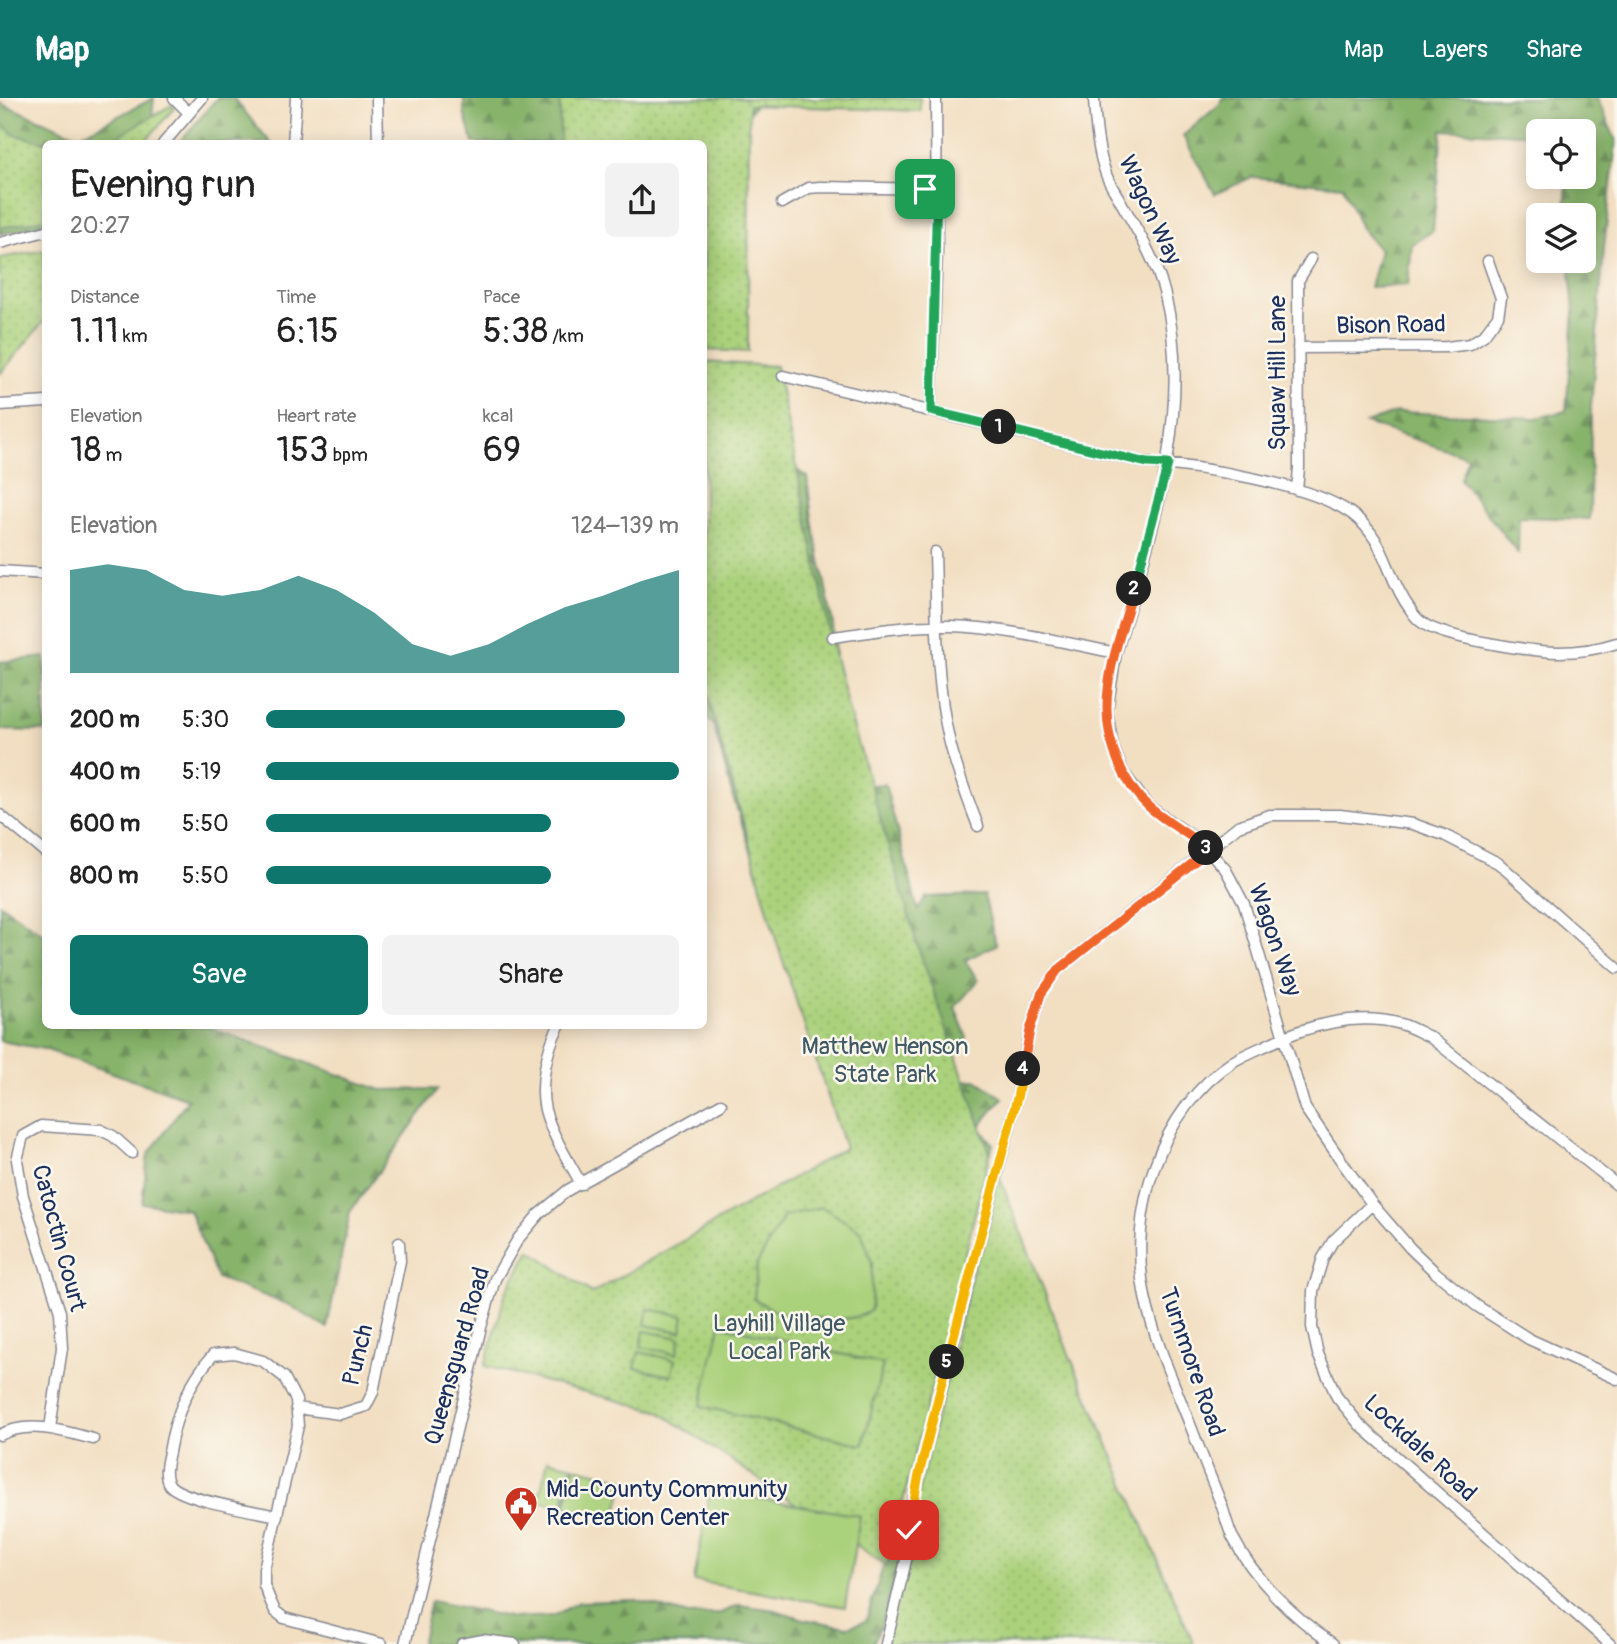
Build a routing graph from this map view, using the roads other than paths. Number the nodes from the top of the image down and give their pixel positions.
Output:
1 (174, 98) edge
2 (202, 98) edge
3 (296, 98) edge
4 (377, 98) edge
5 (936, 98) edge
6 (1094, 98) edge
7 (189, 113) junction
8 (166, 140) edge
9 (293, 140) edge
10 (378, 140) edge
11 (937, 189) junction
12 (782, 203) dead end
13 (42, 232) edge
14 (0, 243) edge
15 (1311, 259) dead end
16 (1488, 261) dead end
17 (1298, 348) junction
18 (783, 376) dead end
19 (42, 402) edge
20 (0, 405) edge
21 (931, 411) junction
22 (1168, 464) junction
23 (1297, 490) junction
24 (935, 552) dead end
25 (0, 571) edge
26 (42, 574) edge
27 (938, 626) junction
28 (833, 638) dead end
29 (1617, 643) edge
30 (1116, 653) junction
31 (0, 816) edge
32 (978, 825) dead end
33 (42, 850) edge
34 (1209, 850) junction
35 (1617, 968) edge
36 (558, 1029) edge
37 (1285, 1036) junction
38 (721, 1104) dead end
39 (132, 1153) dead end
40 (582, 1184) junction
41 (1617, 1185) edge
42 (1372, 1204) junction
43 (399, 1242) dead end
44 (1617, 1379) edge
45 (296, 1408) junction
46 (50, 1428) junction
47 (0, 1435) edge
48 (93, 1439) dead end
49 (277, 1516) junction
50 (382, 1644) edge
51 (405, 1644) edge
52 (462, 1644) edge
53 (514, 1644) edge
54 (886, 1644) edge
55 (1333, 1644) edge
56 (1610, 1644) edge

1 - 7 street
2 - 7 street
3 - 9 street
4 - 10 street
5 - 11 street
6 - 22 street, Wagon Way
7 - 8 street
11 - 12 street
11 - 21 street
13 - 14 street
15 - 17 street, Squaw Hill Lane
16 - 17 street, Bison Road
17 - 23 street, Squaw Hill Lane
18 - 21 street
19 - 20 street
21 - 22 street
22 - 23 street
22 - 30 street, Wagon Way
23 - 29 street
24 - 27 street
25 - 26 street
27 - 28 street
27 - 30 street
27 - 32 street
30 - 34 street, Wagon Way
31 - 33 street
34 - 35 street
34 - 37 street, Wagon Way
34 - 54 street
36 - 40 street
37 - 41 street, Turnmore Road
37 - 42 street, Wagon Way
37 - 55 street, Turnmore Road
38 - 40 street, Queensguard Road
39 - 46 street, Catoctin Court
40 - 51 street, Queensguard Road
42 - 44 street, Wagon Way
42 - 56 street, Lockdale Road
43 - 45 street, Punch
45 - 49 street
45 - 49 street
46 - 47 street
46 - 48 street
49 - 50 street
52 - 53 street

